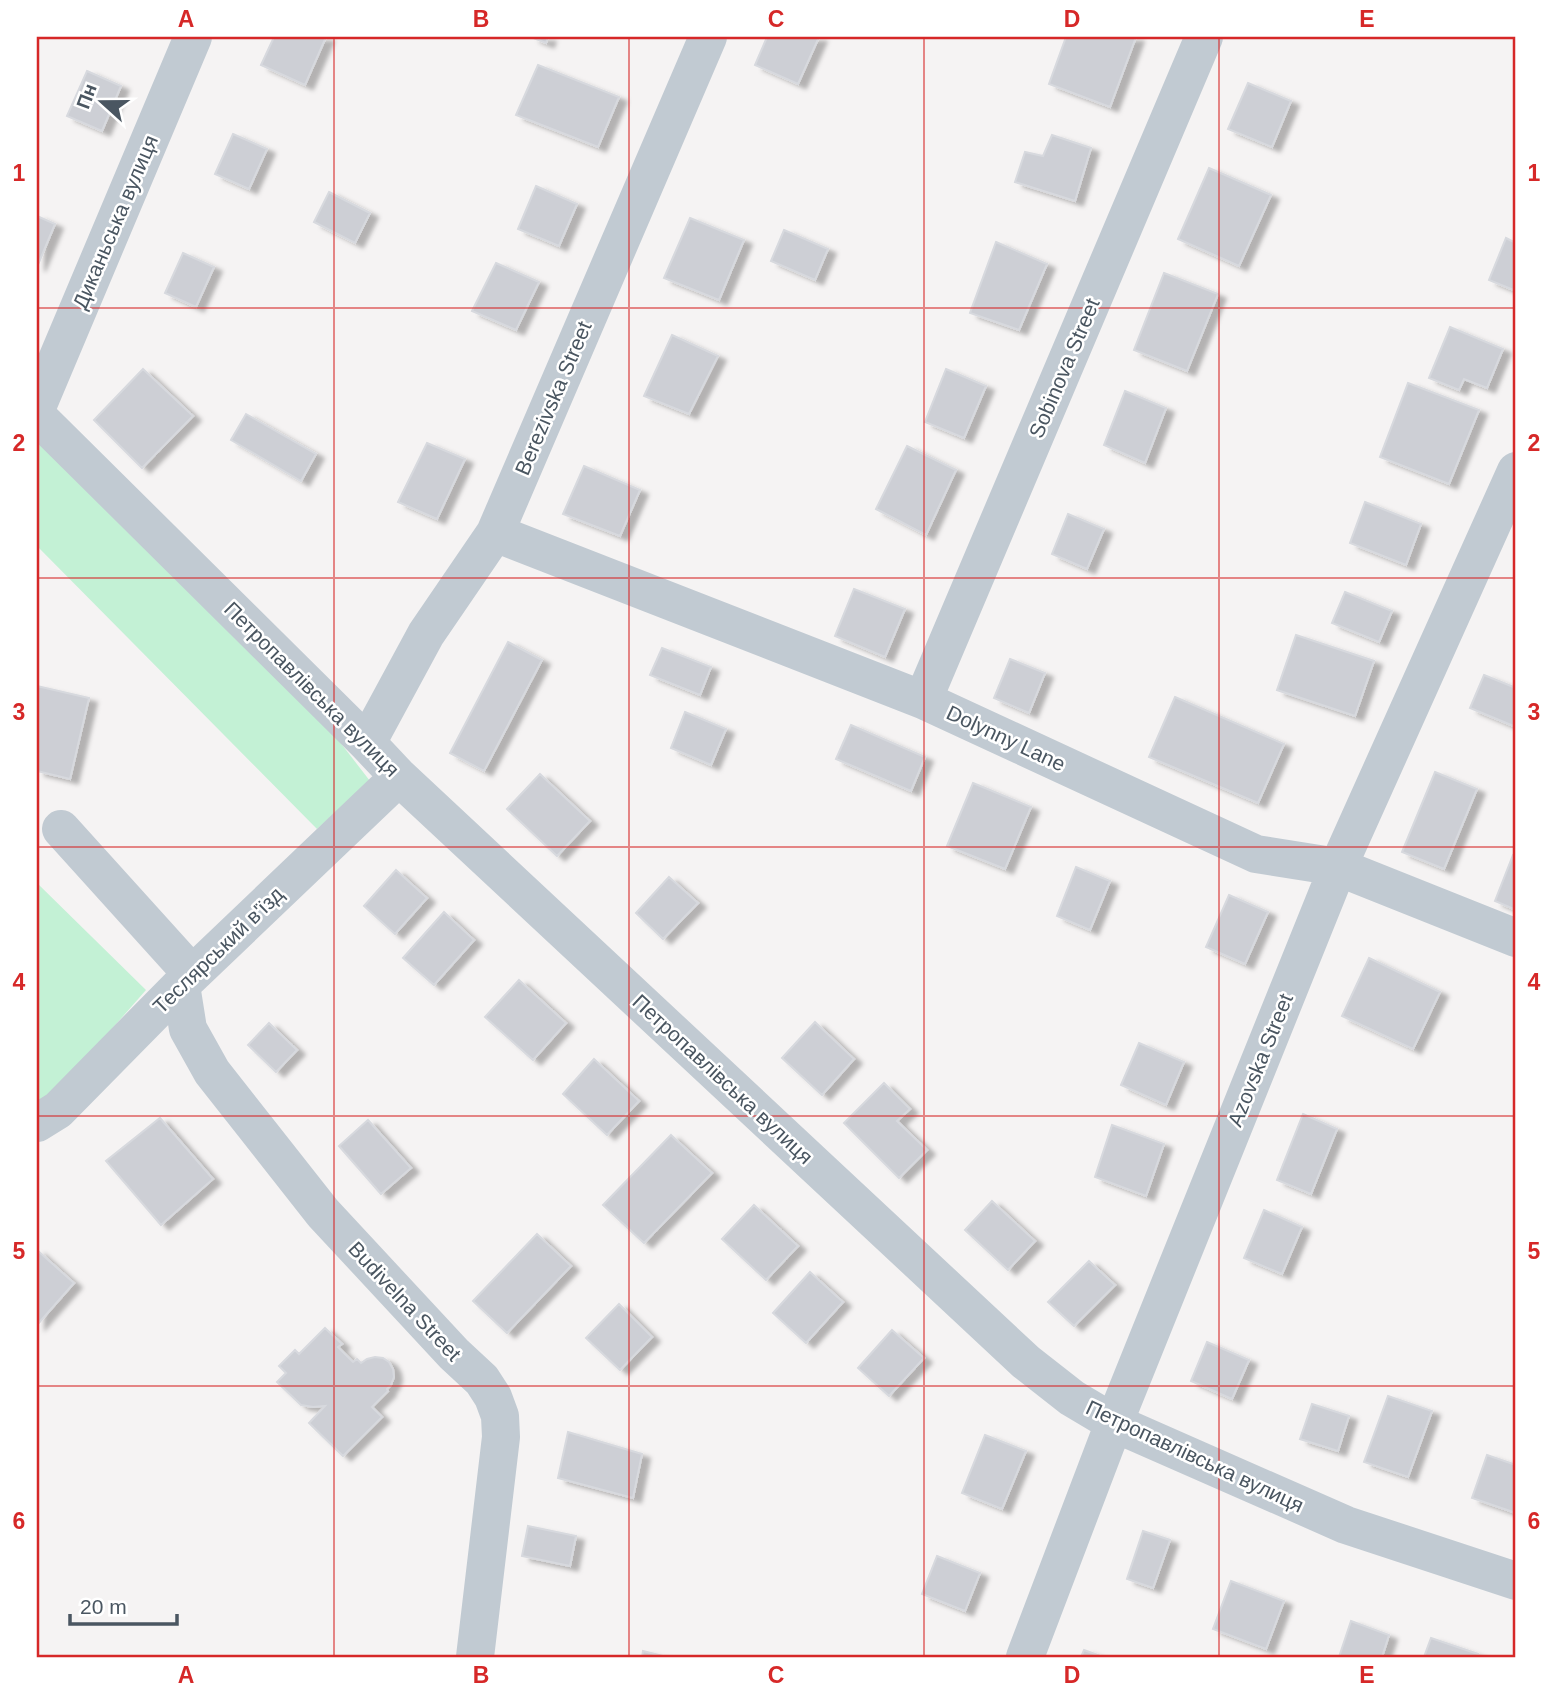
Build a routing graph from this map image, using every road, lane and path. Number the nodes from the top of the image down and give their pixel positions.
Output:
1 (193, 37) edge
2 (708, 37) edge
3 (1204, 37) edge
4 (37, 407) edge
5 (37, 416) edge
6 (1516, 471) edge
7 (495, 533) junction
8 (923, 700) junction
9 (368, 743) junction
10 (399, 777) junction
11 (61, 829) dead end
12 (1338, 867) junction
13 (1516, 938) edge
14 (187, 979) junction
15 (37, 1123) edge
16 (1114, 1423) junction
17 (1516, 1581) edge
18 (475, 1657) edge
19 (1026, 1657) edge

1 - 4 street, Диканьська вулиця
2 - 7 street, Berezivska Street
3 - 8 street, Sobinova Street
5 - 9 street, Петропавлівська вулиця
6 - 12 street, Azovska Street
7 - 8 street, Dolynny Lane
7 - 9 street, Berezivska Street
8 - 12 street, Dolynny Lane
9 - 10 street, Петропавлівська вулиця
10 - 14 street, Теслярський в'їзд
10 - 16 street, Петропавлівська вулиця
11 - 14 street
12 - 13 street, Dolynny Lane
12 - 16 street, Azovska Street
14 - 15 street, Теслярський в'їзд
14 - 18 street, Budivelna Street
16 - 17 street, Петропавлівська вулиця
16 - 19 street, Azovska Street

